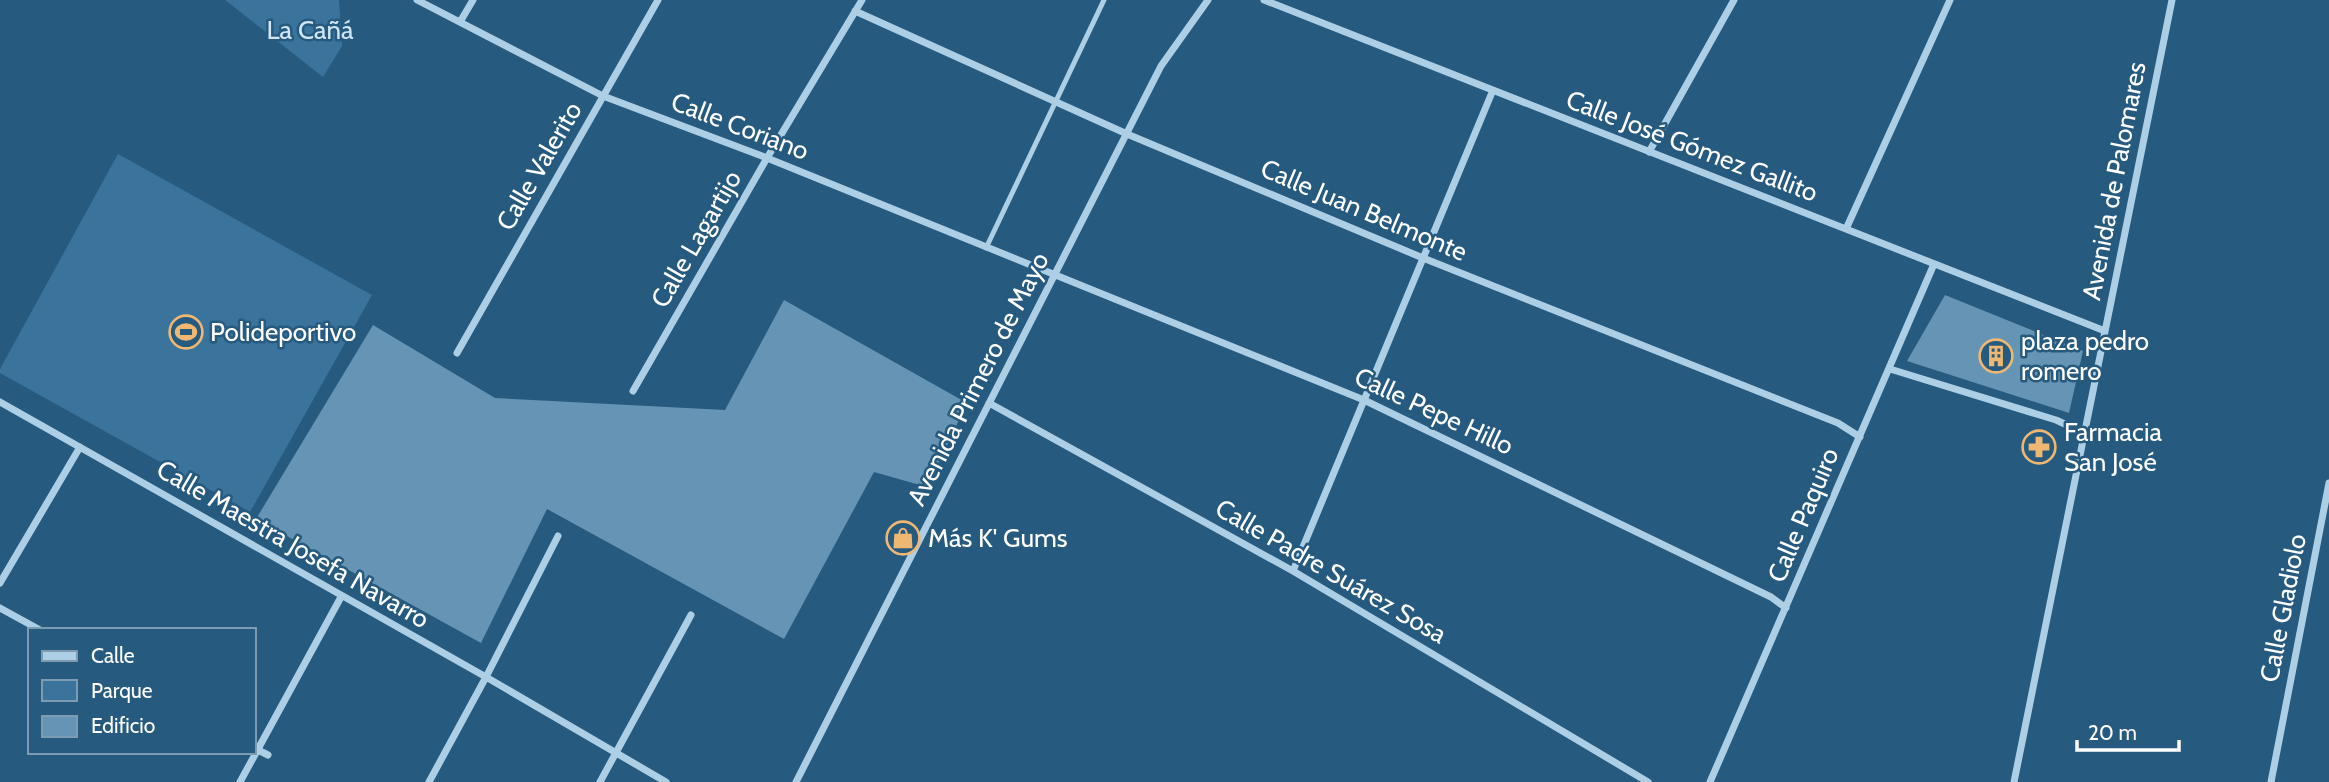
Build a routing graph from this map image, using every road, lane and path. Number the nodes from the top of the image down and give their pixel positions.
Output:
1 (417, 0) edge
2 (473, 0) edge
3 (658, 0) edge
4 (862, 0) edge
5 (1104, 0) edge
6 (1208, 0) edge
7 (1264, 0) edge
8 (1950, 0) edge
9 (2172, 0) edge
10 (1731, 1) edge
11 (855, 11) junction
12 (460, 22) junction
13 (1493, 90) junction
14 (603, 96) junction
15 (1056, 102) junction
16 (1127, 134) junction
17 (1649, 152) junction
18 (766, 158) junction
19 (1846, 229) junction
20 (986, 247) junction
21 (1423, 258) junction
22 (1934, 264) junction
23 (1055, 275) junction
24 (2105, 331) junction
25 (457, 353) dead end
26 (1890, 369) junction
27 (633, 391) dead end
28 (1364, 400) junction
29 (0, 402) edge
30 (989, 403) junction
31 (2084, 433) junction
32 (1860, 436) junction
33 (80, 447) junction
34 (2329, 483) edge
35 (558, 536) dead end
36 (1293, 571) junction
37 (0, 583) edge
38 (341, 597) junction
39 (0, 608) edge
40 (1786, 608) junction
41 (691, 615) dead end
42 (36, 628) edge
43 (486, 677) junction
44 (256, 747) edge
45 (256, 749) edge
46 (615, 753) junction
47 (253, 754) edge
48 (268, 755) dead end
49 (240, 782) edge
50 (429, 782) edge
51 (600, 782) edge
52 (666, 782) edge
53 (796, 782) edge
54 (1648, 782) edge
55 (1710, 782) edge
56 (2014, 782) edge
57 (2270, 782) edge

1 - 12 street, Calle Coriano
2 - 12 street
3 - 14 street, Calle Valerito
4 - 11 street, Calle Lagartijo
5 - 15 lane
6 - 16 street, Avenida Primero de Mayo
7 - 13 street, Calle José Gómez Gallito
8 - 19 street
9 - 24 street, Avenida de Palomares
10 - 17 street
11 - 15 street, Calle Juan Belmonte
11 - 18 street, Calle Lagartijo
12 - 14 street, Calle Coriano
13 - 17 street, Calle José Gómez Gallito
13 - 21 street
14 - 18 street, Calle Coriano
14 - 25 street, Calle Valerito
15 - 16 street, Calle Juan Belmonte
15 - 20 lane
16 - 21 street, Calle Juan Belmonte
16 - 23 street, Avenida Primero de Mayo
17 - 19 street, Calle José Gómez Gallito
18 - 20 street, Calle Coriano
18 - 27 street, Calle Lagartijo
19 - 22 street, Calle José Gómez Gallito
20 - 23 street, Calle Coriano
21 - 28 street
21 - 32 street, Calle Juan Belmonte
22 - 24 street, Calle José Gómez Gallito
22 - 26 street, Calle Paquiro
23 - 28 street, Calle Pepe Hillo
23 - 30 street, Avenida Primero de Mayo
24 - 31 street, Avenida de Palomares
26 - 31 street
26 - 32 street, Calle Paquiro
28 - 36 street
28 - 40 street, Calle Pepe Hillo
29 - 33 street, Calle Maestra Josefa Navarro
30 - 36 street, Calle Padre Suárez Sosa
30 - 53 street, Avenida Primero de Mayo
31 - 56 street, Avenida de Palomares
32 - 40 street, Calle Paquiro
33 - 37 street
33 - 38 street, Calle Maestra Josefa Navarro
34 - 57 street, Calle Gladiolo
35 - 43 street
36 - 54 street, Calle Padre Suárez Sosa
38 - 43 street, Calle Maestra Josefa Navarro
38 - 44 street
39 - 42 street
40 - 55 street, Calle Paquiro
41 - 46 street
43 - 46 street, Calle Maestra Josefa Navarro
43 - 50 street
45 - 48 street
46 - 51 street
46 - 52 street, Calle Maestra Josefa Navarro
47 - 49 street

